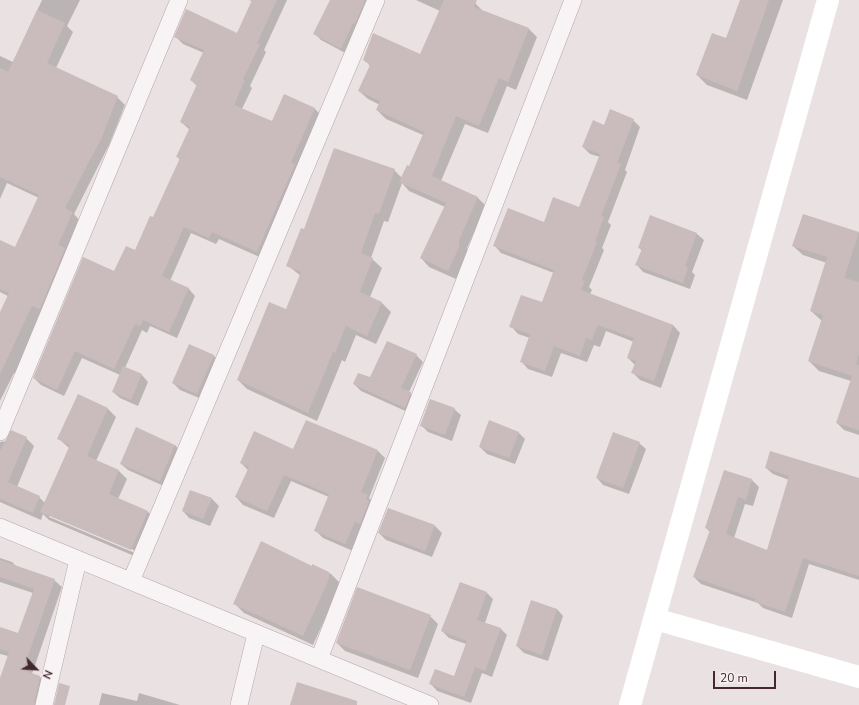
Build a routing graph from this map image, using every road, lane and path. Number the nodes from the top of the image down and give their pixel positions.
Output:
1 (180, 0) edge
2 (376, 0) edge
3 (573, 0) edge
4 (828, 0) edge
5 (0, 432) edge
6 (0, 527) edge
7 (78, 560) junction
8 (131, 581) junction
9 (655, 619) junction
10 (256, 634) junction
11 (319, 659) junction
12 (859, 677) edge
13 (44, 705) edge
14 (239, 705) edge
15 (430, 705) edge
16 (630, 705) edge

1 - 5 street
2 - 8 street
3 - 11 street
4 - 9 street
6 - 7 street
7 - 8 street
7 - 13 street
8 - 10 street
9 - 12 street
9 - 16 street
10 - 11 street
10 - 14 street
11 - 15 street

